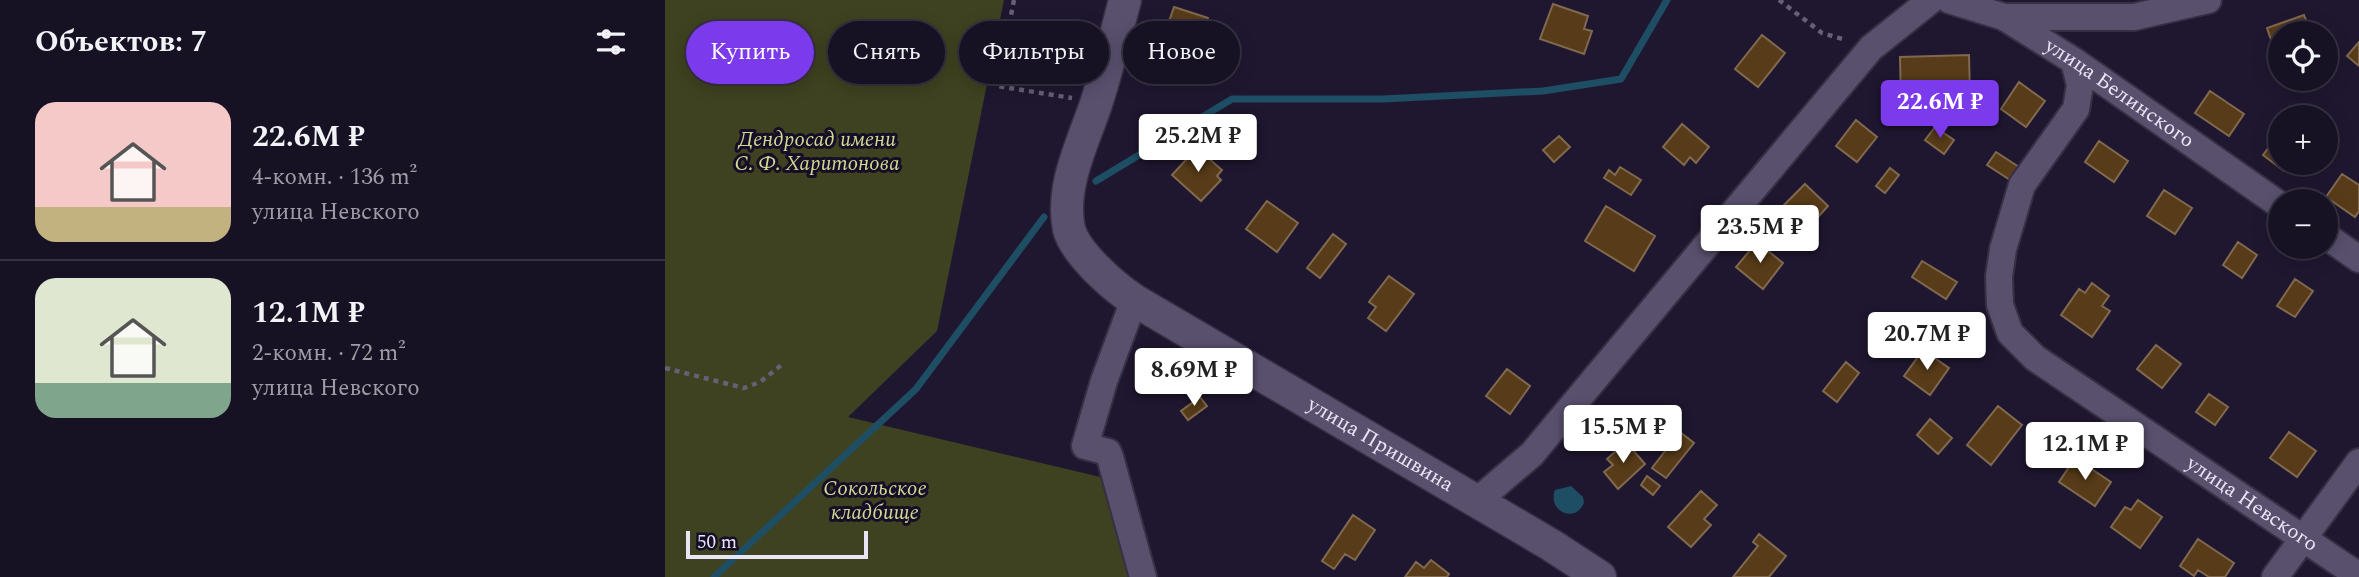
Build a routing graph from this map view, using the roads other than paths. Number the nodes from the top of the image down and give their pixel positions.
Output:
1 (1125, 0) edge
2 (1931, 0) edge
3 (1949, 0) edge
4 (2208, 0) edge
5 (2004, 17) junction
6 (2074, 61) junction
7 (2268, 197) edge
8 (2338, 245) edge
9 (2359, 260) edge
10 (1134, 300) junction
11 (2359, 462) edge
12 (1477, 501) junction
13 (2303, 538) junction
14 (2359, 576) edge
15 (1143, 577) edge
16 (1600, 577) edge
17 (2275, 577) edge

1 - 10 street, улица Пришвина
2 - 12 street
3 - 5 street, улица Белинского
4 - 5 street
5 - 6 street, улица Белинского
6 - 7 street, улица Белинского
6 - 13 street, улица Невского
8 - 9 street
10 - 12 street, улица Пришвина
10 - 15 street
11 - 13 street
12 - 16 street, улица Пришвина
13 - 14 street, улица Невского
13 - 17 street

